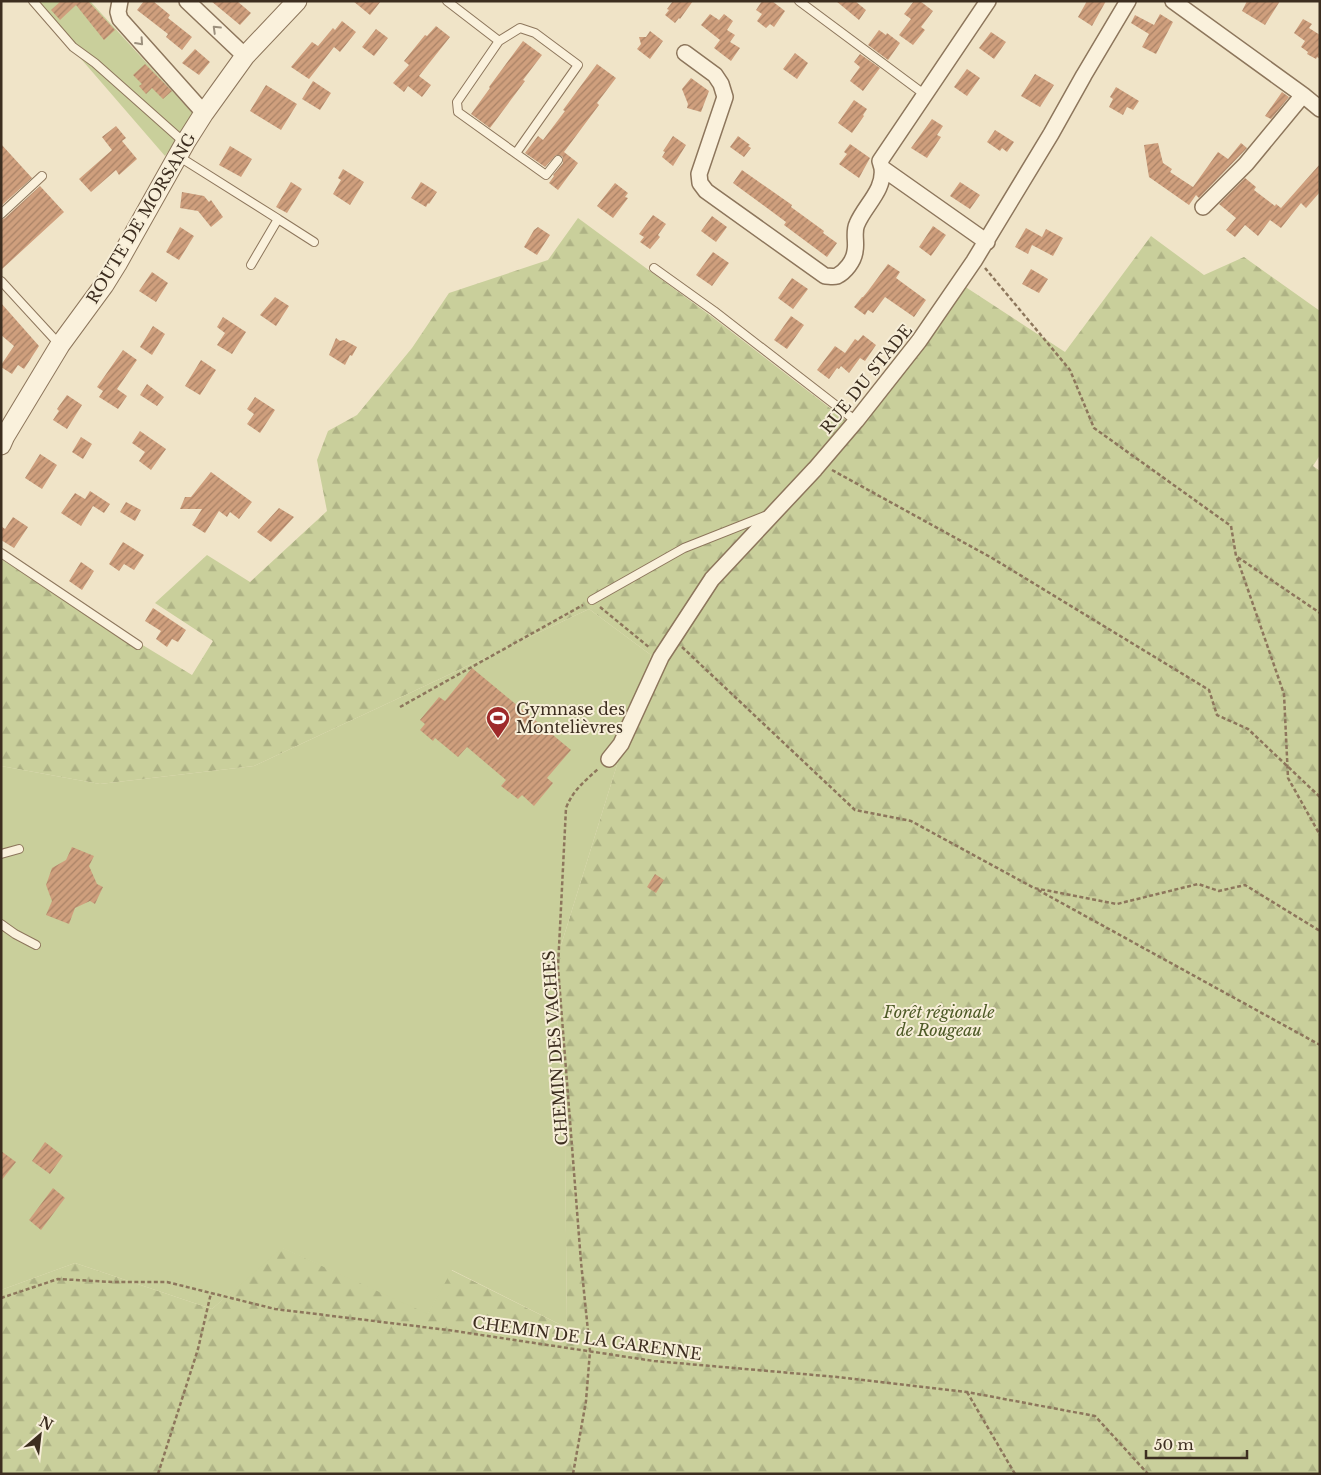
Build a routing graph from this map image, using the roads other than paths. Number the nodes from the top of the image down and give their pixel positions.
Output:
1 (33, 1) edge
2 (120, 1) edge
3 (187, 1) edge
4 (296, 1) edge
5 (447, 1) edge
6 (799, 1) edge
7 (988, 1) edge
8 (1128, 1) edge
9 (1173, 1) edge
10 (500, 41) junction
11 (685, 53) dead end
12 (245, 56) junction
13 (924, 94) junction
14 (1303, 95) junction
15 (1320, 110) edge
16 (204, 113) junction
17 (182, 150) junction
18 (516, 153) junction
19 (558, 160) dead end
20 (882, 168) junction
21 (42, 176) dead end
22 (1203, 207) dead end
23 (1, 214) edge
24 (278, 219) junction
25 (314, 242) dead end
26 (987, 242) junction
27 (251, 265) dead end
28 (654, 268) dead end
29 (1, 280) edge
30 (60, 346) junction
31 (856, 421) junction
32 (1, 445) edge
33 (772, 514) junction
34 (1, 554) edge
35 (592, 600) road end
36 (138, 645) dead end
37 (609, 759) road end
38 (19, 849) dead end
39 (1, 854) edge
40 (1, 924) edge
41 (36, 945) dead end

1 - 17 lane
2 -> 16 street
12 -> 3 street
4 - 12 street, ROUTE DE MORSANG
5 - 10 lane
6 - 13 lane
7 - 13 street
8 - 26 street, RUE DU STADE
9 - 14 street
10 - 18 lane
10 - 18 lane
11 - 20 street
12 - 16 street, ROUTE DE MORSANG
13 - 20 street
14 - 15 street
14 - 22 street
16 - 17 street, ROUTE DE MORSANG
17 - 24 lane
17 - 30 street, ROUTE DE MORSANG
18 - 19 lane
20 - 26 street
21 - 23 lane
24 - 25 lane
24 - 27 lane
26 - 31 street, RUE DU STADE
28 - 31 lane
29 - 30 lane
30 - 32 street, ROUTE DE MORSANG
31 - 33 street, RUE DU STADE
33 - 35 lane
33 - 37 street, RUE DU STADE
34 - 36 lane
38 - 39 lane
40 - 41 lane

